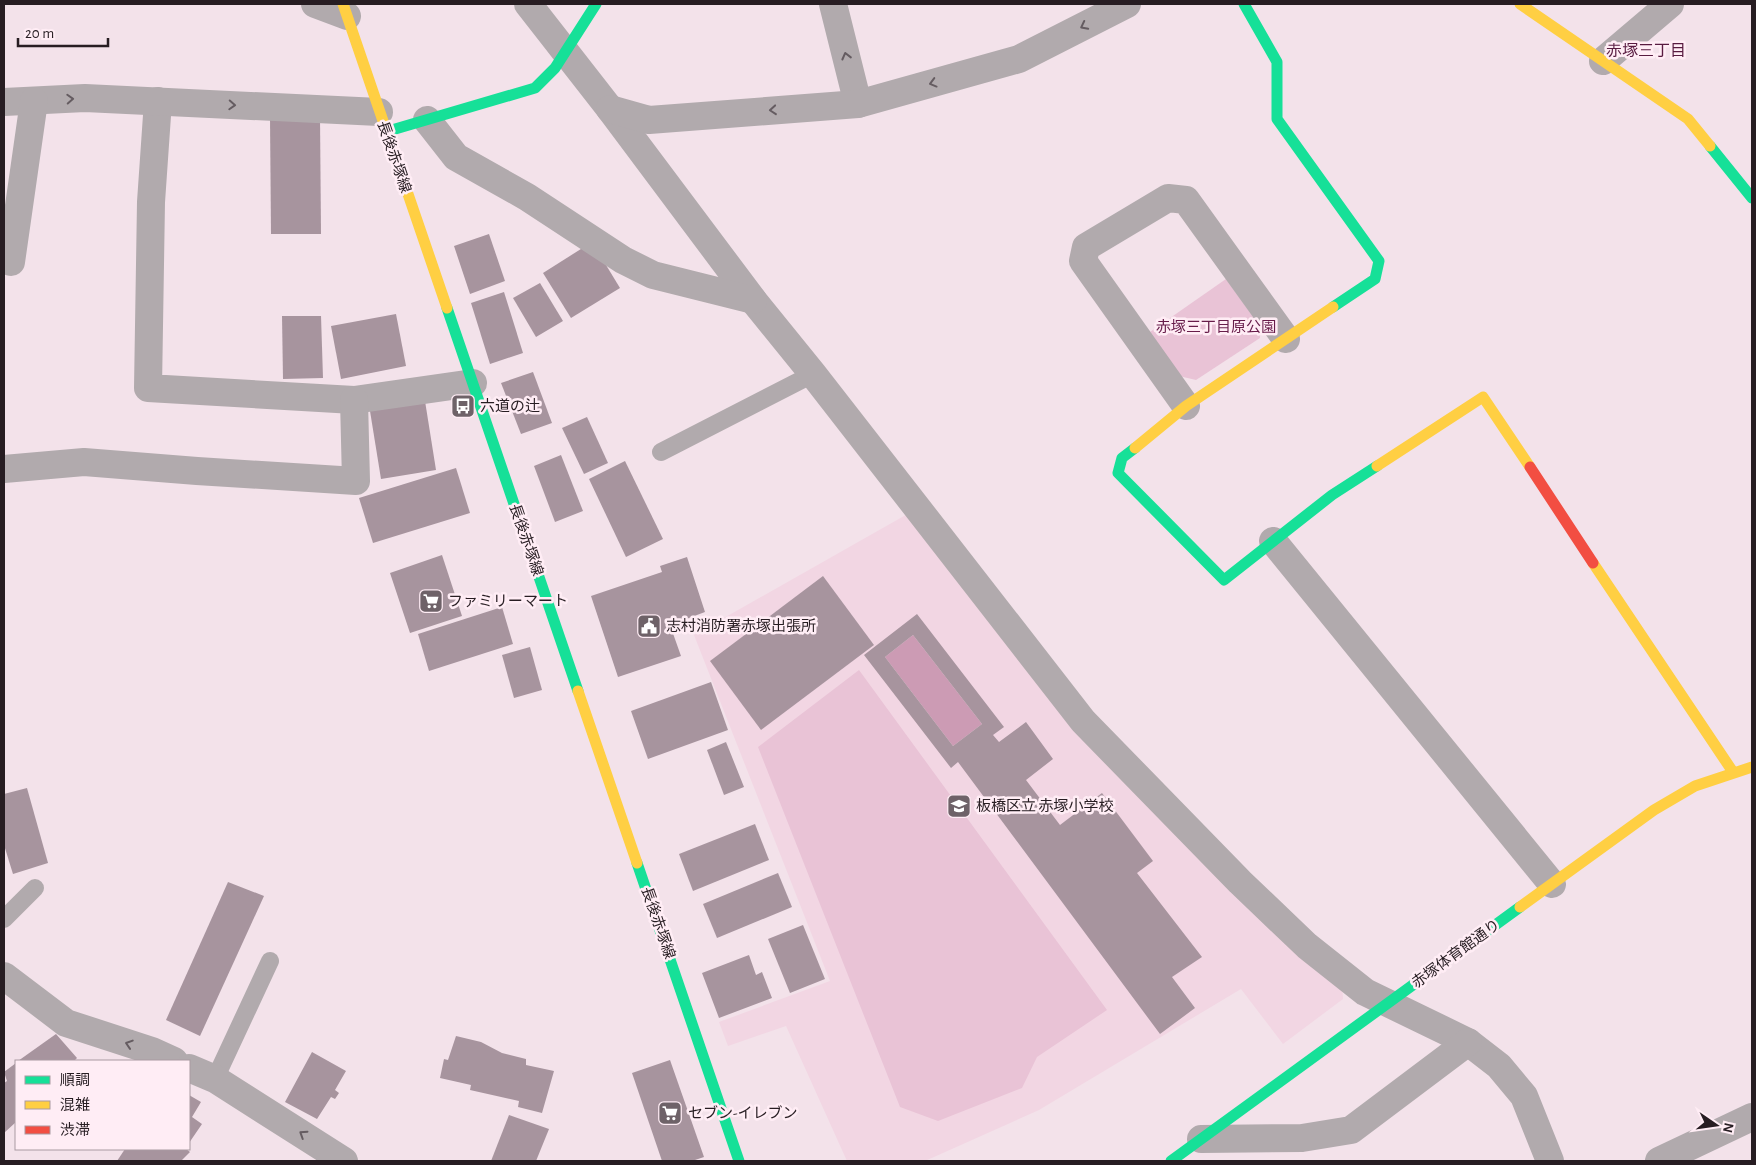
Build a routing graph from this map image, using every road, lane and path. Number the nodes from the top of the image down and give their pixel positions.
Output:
1 (315, 4) edge
2 (528, 4) edge
3 (596, 4) edge
4 (833, 4) edge
5 (1127, 4) edge
6 (1244, 4) edge
7 (1520, 4) edge
8 (1670, 4) edge
9 (345, 10) edge
10 (565, 52) junction
11 (1603, 61) junction
12 (34, 100) junction
13 (158, 101) junction
14 (4, 102) edge
15 (858, 104) junction
16 (610, 109) junction
17 (427, 120) junction
18 (382, 122) junction
19 (1752, 198) edge
20 (10, 262) dead end
21 (753, 300) junction
22 (1286, 339) junction
23 (813, 374) junction
24 (473, 383) junction
25 (354, 400) junction
26 (1186, 406) junction
27 (661, 452) dead end
28 (4, 469) edge
29 (1273, 541) junction
30 (1752, 767) edge
31 (1733, 772) junction
32 (1552, 884) junction
33 (35, 888) dead end
34 (4, 918) edge
35 (270, 961) dead end
36 (4, 976) edge
37 (1388, 1003) junction
38 (1468, 1042) junction
39 (172, 1060) edge
40 (190, 1068) edge
41 (215, 1079) junction
42 (1752, 1117) edge
43 (1186, 1153) edge
44 (1549, 1160) edge
45 (344, 1161) edge
46 (739, 1161) edge
47 (1659, 1161) edge

1 - 9 street
2 - 10 street
3 - 10 street
15 -> 4 street
5 -> 15 street
6 - 22 street
7 - 11 street
8 - 11 street
9 - 18 street, 長後赤塚線
10 - 16 street
10 - 17 street
11 - 19 street
12 -> 13 street
12 - 14 street
12 - 20 street
13 -> 18 street
13 - 25 street
15 -> 16 street
16 - 21 street
17 - 18 street
17 - 21 street
18 - 24 street, 長後赤塚線
21 - 23 street
22 - 26 street
22 - 26 street
23 - 27 lane
23 - 37 street
24 - 25 street
24 - 46 street, 長後赤塚線
25 - 28 street
26 - 29 street
29 - 31 street
29 - 32 street
30 - 31 street, 赤塚体育館通り
31 - 32 street, 赤塚体育館通り
32 - 37 street, 赤塚体育館通り
33 - 34 lane
35 - 41 lane
39 -> 36 street
37 - 38 street
37 - 43 street, 赤塚体育館通り
38 - 43 street
38 - 44 street
40 - 41 street
45 -> 41 street
42 - 47 street

